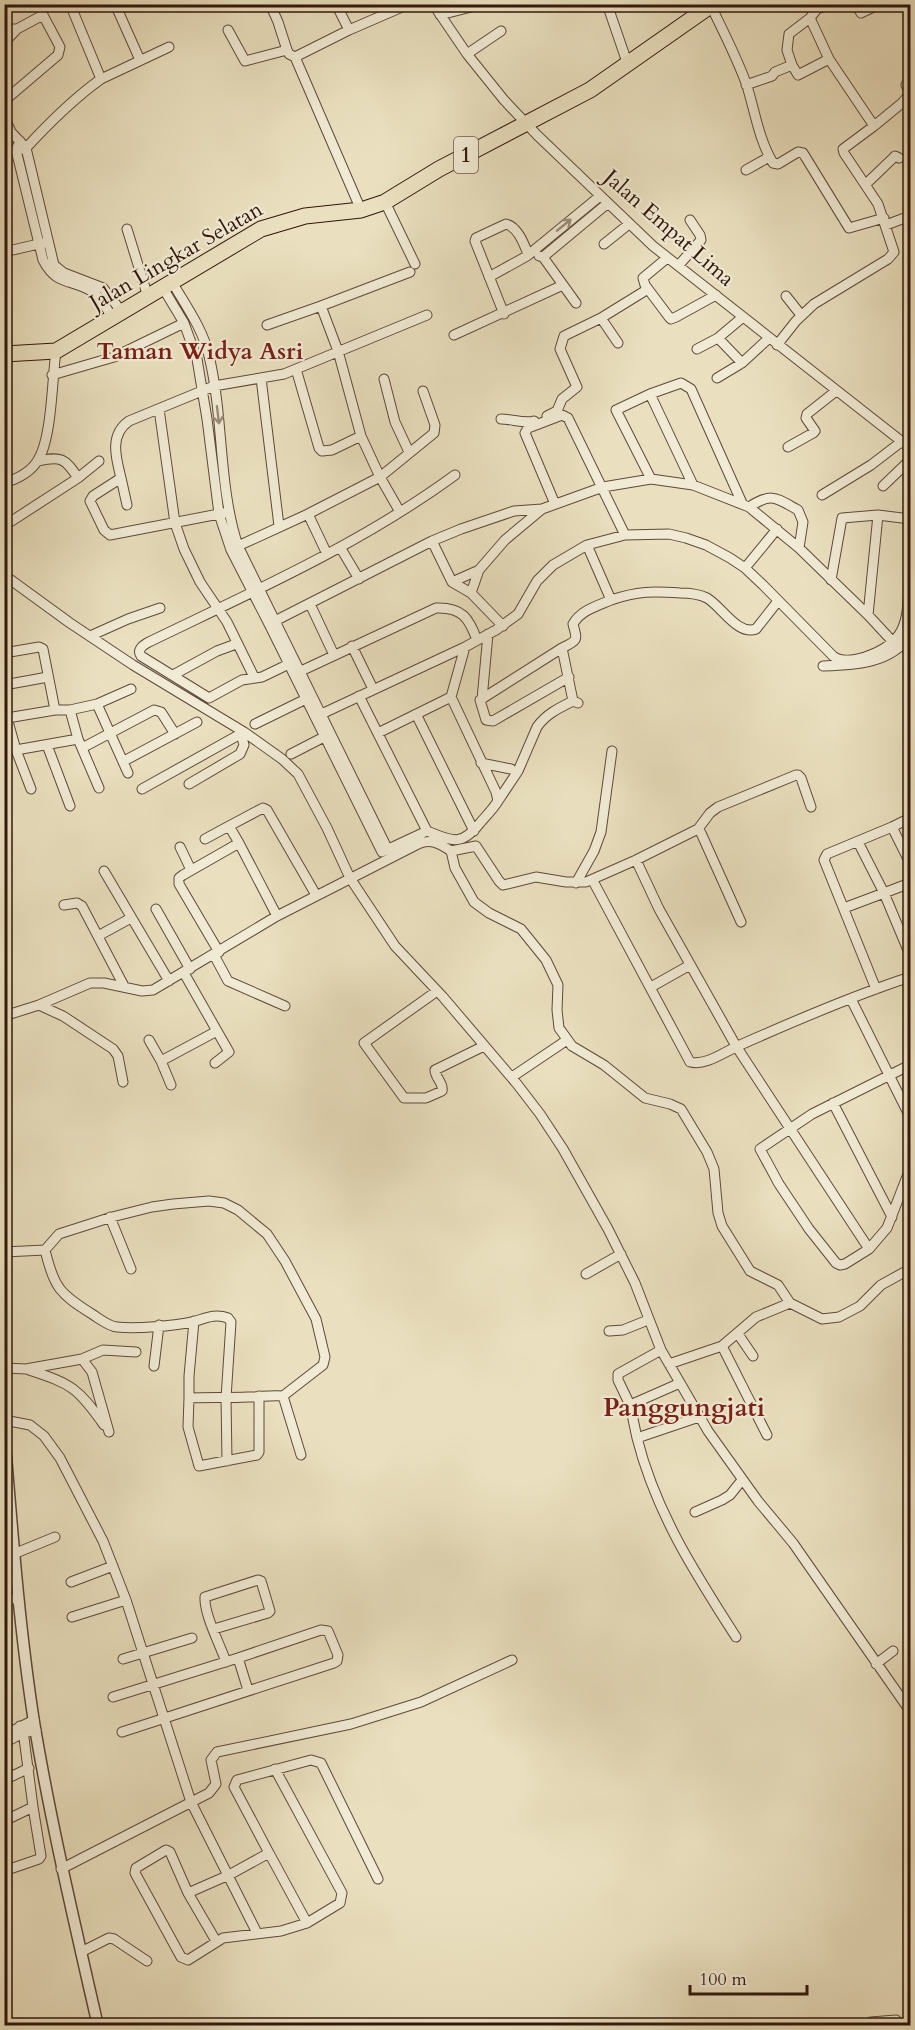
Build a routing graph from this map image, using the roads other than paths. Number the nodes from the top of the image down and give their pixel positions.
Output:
1 (70, 4) edge
2 (116, 4) edge
3 (270, 4) edge
4 (336, 4) edge
5 (409, 4) edge
6 (434, 4) edge
7 (483, 4) edge
8 (607, 4) edge
9 (831, 4) edge
10 (856, 4) edge
11 (880, 4) edge
12 (712, 5) edge
13 (815, 7) edge
14 (440, 15) junction
15 (810, 18) junction
16 (4, 29) edge
17 (17, 29) junction
18 (228, 30) dead end
19 (349, 30) junction
20 (501, 31) dead end
21 (4, 43) edge
22 (168, 47) dead end
23 (287, 50) junction
24 (467, 54) junction
25 (295, 57) junction
26 (830, 58) junction
27 (140, 60) junction
28 (628, 65) junction
29 (792, 65) junction
30 (910, 78) edge
31 (101, 79) junction
32 (746, 85) junction
33 (4, 101) edge
34 (4, 116) edge
35 (526, 124) junction
36 (874, 126) junction
37 (7, 131) edge
38 (21, 146) junction
39 (769, 157) junction
40 (898, 158) dead end
41 (746, 170) dead end
42 (866, 184) junction
43 (600, 196) junction
44 (385, 202) junction
45 (608, 203) junction
46 (361, 210) junction
47 (910, 216) edge
48 (690, 220) dead end
49 (885, 222) junction
50 (629, 224) junction
51 (127, 229) dead end
52 (44, 243) junction
53 (604, 244) dead end
54 (5, 251) edge
55 (528, 254) junction
56 (543, 257) junction
57 (667, 258) junction
58 (678, 266) junction
59 (489, 277) junction
60 (174, 282) junction
61 (563, 285) junction
62 (648, 289) junction
63 (716, 295) junction
64 (786, 296) dead end
65 (148, 297) junction
66 (576, 303) dead end
67 (321, 306) junction
68 (504, 314) junction
69 (117, 315) junction
70 (427, 315) dead end
71 (801, 315) junction
72 (743, 317) junction
73 (601, 318) junction
74 (184, 323) junction
75 (267, 325) dead end
76 (454, 336) dead end
77 (718, 338) junction
78 (768, 339) junction
79 (618, 343) dead end
80 (777, 345) junction
81 (697, 349) dead end
82 (56, 351) junction
83 (338, 351) junction
84 (4, 354) edge
85 (742, 363) junction
86 (296, 369) junction
87 (52, 375) junction
88 (266, 377) junction
89 (717, 378) dead end
90 (384, 379) dead end
91 (214, 386) junction
92 (203, 390) junction
93 (423, 391) dead end
94 (836, 392) junction
95 (650, 394) junction
96 (159, 409) junction
97 (501, 419) dead end
98 (361, 436) junction
99 (901, 442) junction
100 (788, 447) dead end
101 (910, 448) edge
102 (409, 452) junction
103 (910, 460) edge
104 (38, 461) junction
105 (99, 461) dead end
106 (455, 475) dead end
107 (380, 477) junction
108 (78, 478) junction
109 (121, 478) junction
110 (651, 479) junction
111 (4, 483) edge
112 (693, 485) junction
113 (883, 486) dead end
114 (603, 487) junction
115 (822, 495) dead end
116 (555, 504) junction
117 (128, 505) dead end
118 (745, 505) junction
119 (542, 509) junction
120 (514, 510) junction
121 (229, 512) junction
122 (400, 512) junction
123 (219, 514) junction
124 (308, 514) junction
125 (878, 515) junction
126 (910, 519) edge
127 (175, 522) junction
128 (522, 525) junction
129 (4, 526) edge
130 (279, 526) junction
131 (777, 529) junction
132 (626, 535) junction
133 (432, 541) junction
134 (587, 545) junction
135 (238, 546) junction
136 (340, 547) junction
137 (799, 548) junction
138 (327, 554) junction
139 (910, 566) edge
140 (746, 567) junction
141 (479, 570) junction
142 (4, 575) edge
143 (359, 579) junction
144 (831, 580) junction
145 (452, 582) junction
146 (256, 590) junction
147 (471, 593) junction
148 (611, 600) junction
149 (778, 601) junction
150 (310, 604) junction
151 (160, 608) dead end
152 (218, 608) junction
153 (868, 615) junction
154 (272, 622) junction
155 (503, 626) junction
156 (488, 634) junction
157 (910, 635) edge
158 (90, 636) junction
159 (477, 640) junction
160 (894, 643) junction
161 (236, 644) junction
162 (352, 646) junction
163 (465, 647) junction
164 (562, 648) junction
165 (4, 653) edge
166 (334, 655) junction
167 (292, 662) junction
168 (823, 666) dead end
169 (301, 671) junction
170 (173, 675) junction
171 (254, 677) junction
172 (569, 677) junction
173 (48, 678) junction
174 (4, 685) edge
175 (131, 689) dead end
176 (373, 689) junction
177 (359, 696) junction
178 (451, 698) junction
179 (306, 699) junction
180 (482, 699) junction
181 (97, 704) junction
182 (55, 710) junction
183 (70, 710) junction
184 (416, 714) junction
185 (318, 716) junction
186 (6, 717) edge
187 (197, 722) dead end
188 (255, 724) dead end
189 (111, 732) junction
190 (243, 733) junction
191 (378, 733) junction
192 (175, 734) junction
193 (324, 738) junction
194 (80, 744) junction
195 (47, 746) junction
196 (16, 750) junction
197 (612, 751) dead end
198 (291, 754) dead end
199 (124, 760) junction
200 (482, 763) junction
201 (511, 769) dead end
202 (128, 773) dead end
203 (189, 784) dead end
204 (99, 788) dead end
205 (31, 789) dead end
206 (142, 789) dead end
207 (498, 801) junction
208 (70, 806) dead end
209 (812, 807) dead end
210 (910, 818) edge
211 (229, 826) junction
212 (892, 827) junction
213 (698, 829) junction
214 (427, 831) junction
215 (474, 831) junction
216 (205, 839) dead end
217 (858, 842) junction
218 (239, 843) junction
219 (180, 847) dead end
220 (385, 851) junction
221 (451, 851) junction
222 (636, 860) junction
223 (910, 863) edge
224 (191, 870) junction
225 (104, 871) dead end
226 (350, 878) junction
227 (593, 880) junction
228 (576, 883) junction
229 (910, 883) edge
230 (884, 893) junction
231 (316, 895) junction
232 (64, 905) dead end
233 (844, 908) junction
234 (156, 909) dead end
235 (277, 916) junction
236 (131, 918) junction
237 (741, 922) dead end
238 (98, 936) junction
239 (217, 954) junction
240 (910, 955) edge
241 (690, 965) junction
242 (187, 971) junction
243 (910, 977) edge
244 (169, 981) junction
245 (124, 986) junction
246 (651, 987) junction
247 (876, 989) junction
248 (437, 991) junction
249 (851, 999) junction
250 (39, 1005) junction
251 (285, 1006) dead end
252 (4, 1016) edge
253 (217, 1031) junction
254 (149, 1040) dead end
255 (567, 1040) junction
256 (484, 1046) junction
257 (736, 1046) junction
258 (161, 1061) junction
259 (215, 1063) dead end
260 (910, 1065) edge
261 (888, 1076) junction
262 (512, 1077) junction
263 (123, 1082) dead end
264 (171, 1084) dead end
265 (834, 1103) junction
266 (910, 1117) edge
267 (789, 1128) junction
268 (910, 1169) edge
269 (110, 1217) junction
270 (892, 1217) junction
271 (869, 1249) junction
272 (45, 1250) junction
273 (4, 1252) edge
274 (621, 1254) junction
275 (131, 1269) dead end
276 (910, 1269) edge
277 (586, 1274) dead end
278 (790, 1303) junction
279 (648, 1320) junction
280 (194, 1322) junction
281 (159, 1325) junction
282 (609, 1331) dead end
283 (738, 1334) junction
284 (722, 1346) junction
285 (661, 1350) junction
286 (136, 1352) dead end
287 (753, 1356) dead end
288 (82, 1359) junction
289 (669, 1364) junction
290 (154, 1366) dead end
291 (4, 1368) edge
292 (26, 1369) junction
293 (680, 1383) junction
294 (259, 1396) junction
295 (283, 1396) junction
296 (189, 1398) junction
297 (226, 1398) junction
298 (630, 1405) junction
299 (699, 1417) junction
300 (4, 1420) edge
301 (4, 1431) edge
302 (767, 1435) dead end
303 (637, 1438) junction
304 (301, 1455) dead end
305 (227, 1461) junction
306 (6, 1470) edge
307 (742, 1480) junction
308 (695, 1512) dead end
309 (55, 1537) dead end
310 (9, 1540) edge
311 (16, 1553) junction
312 (113, 1566) junction
313 (71, 1582) dead end
314 (18, 1597) junction
315 (126, 1600) junction
316 (4, 1602) edge
317 (72, 1617) dead end
318 (214, 1629) junction
319 (736, 1637) dead end
320 (192, 1638) dead end
321 (893, 1651) dead end
322 (143, 1653) junction
323 (238, 1658) junction
324 (123, 1659) dead end
325 (512, 1660) dead end
326 (226, 1662) junction
327 (876, 1664) junction
328 (153, 1685) junction
329 (248, 1690) junction
330 (113, 1697) dead end
331 (910, 1711) edge
332 (163, 1718) junction
333 (35, 1725) junction
334 (22, 1730) junction
335 (122, 1732) dead end
336 (4, 1735) edge
337 (4, 1743) edge
338 (28, 1768) junction
339 (274, 1769) junction
340 (4, 1780) edge
341 (191, 1802) junction
342 (33, 1807) junction
343 (4, 1821) edge
344 (269, 1853) junction
345 (62, 1869) junction
346 (4, 1871) edge
347 (229, 1875) junction
348 (378, 1879) dead end
349 (188, 1893) junction
350 (307, 1923) junction
351 (257, 1933) junction
352 (216, 1941) junction
353 (81, 1952) junction
354 (147, 1961) dead end
355 (896, 2020) dead end
356 (98, 2025) edge
357 (866, 2025) edge

1 - 31 street
2 - 27 street
3 - 23 street
4 - 19 street
5 - 19 street
6 - 14 street, Jalan Empat Lima
7 - 14 street
8 - 28 street
9 - 13 street
10 - 11 street
12 - 28 highway, Jalan Lingkar Selatan / 1
12 - 32 street
13 - 15 street
14 - 24 street, Jalan Empat Lima
15 - 26 street
15 - 29 street
16 - 17 street
17 - 21 street
17 - 33 street
18 - 23 street
19 - 25 street
20 - 24 street
22 - 27 street
23 - 25 street
24 - 35 street, Jalan Empat Lima
25 - 46 street
26 - 29 street
26 - 36 street
27 - 31 street
28 - 35 highway, Jalan Lingkar Selatan / 1
29 - 32 street
30 - 36 street
31 - 38 street
32 - 39 street
34 - 37 street
35 - 43 street, Jalan Empat Lima
35 - 44 highway, Jalan Lingkar Selatan / 1
36 - 42 street
37 - 38 street
38 - 52 street
39 - 41 street
39 - 49 street
40 - 42 street
42 - 49 street
43 - 45 street, Jalan Empat Lima
55 -> 43 street
44 - 46 highway, Jalan Lingkar Selatan / 1
44 - 67 street
45 - 50 street, Jalan Empat Lima
45 - 56 street
46 - 60 highway, Jalan Lingkar Selatan / 1
47 - 49 street
48 - 58 street
49 - 71 street
50 - 53 street
50 - 57 street, Jalan Empat Lima
51 - 65 street
52 - 54 street
52 - 69 street
55 - 56 street
55 - 59 street
55 - 59 street
56 - 61 street
57 - 58 street, Jalan Empat Lima
57 - 62 street
58 - 63 street, Jalan Empat Lima
59 - 68 street
60 - 65 highway, Jalan Lingkar Selatan / 1
60 - 74 street
60 - 91 street
61 - 66 street
61 - 68 street
62 - 63 street
62 - 73 street
63 - 72 street, Jalan Empat Lima
64 - 71 street
65 - 69 highway, Jalan Lingkar Selatan / 1
67 - 75 street
67 - 83 street
68 - 76 street
69 - 82 highway, Jalan Lingkar Selatan / 1
70 - 83 street
71 - 80 street
72 - 77 street
72 - 78 street, Jalan Empat Lima
73 - 79 street
73 - 97 street
74 - 87 street
74 - 92 street
77 - 81 street
77 - 85 street
78 - 80 street, Jalan Empat Lima
78 - 85 street
80 - 94 street, Jalan Empat Lima
82 - 84 highway, Jalan Lingkar Selatan / 1
82 - 87 street
83 - 86 street
83 - 98 street
85 - 89 street
86 - 88 street
86 - 98 street
87 - 104 street
88 - 91 street
88 - 130 street
90 - 102 street
91 - 92 street
91 -> 121 street
92 - 96 street
92 - 123 street
93 - 102 street
94 - 99 street, Jalan Empat Lima
94 - 100 street
95 - 110 street
95 - 112 street
95 - 118 street
96 - 109 street
96 - 127 street
98 - 107 street
99 - 101 street, Jalan Empat Lima
99 - 115 street
102 - 107 street
103 - 113 street
104 - 108 street
104 - 111 street
105 - 108 street
106 - 122 street
107 - 122 street
107 - 124 street
108 - 129 street
109 - 117 street
109 - 127 street
110 - 112 street
110 - 114 street
112 - 118 street
114 - 116 street
114 - 116 street
114 - 132 street
116 - 119 street
118 - 131 street
118 - 137 street
119 - 120 street
119 - 128 street
120 - 128 street
120 - 133 street
121 - 123 street
121 - 135 street
122 - 136 street
123 - 127 street
123 - 146 street
124 - 130 street
124 - 138 street
125 - 126 street
125 - 144 street
125 - 153 street
127 - 152 street
128 - 141 street
130 - 135 street
131 - 137 street
131 - 140 street
132 - 134 street
132 - 140 street
133 - 143 street
133 - 145 street
134 - 148 street
134 - 155 street
135 - 146 street
136 - 138 street
136 - 143 street
137 - 144 street
138 - 146 street
139 - 160 street
140 - 149 street
141 - 145 street
141 - 147 street
142 - 158 street
143 - 150 street
144 - 153 street
145 - 147 street
146 - 152 street
146 - 154 street
147 - 155 street
148 - 149 street
148 - 164 street
149 - 160 street
150 - 154 street
150 - 166 street
151 - 158 street
152 - 161 street
152 - 170 street
153 - 160 street
154 - 167 street
155 - 156 street
156 - 159 street
156 - 180 street
157 - 168 street
158 - 190 street
159 - 162 street
159 - 163 street
161 - 170 street
161 - 171 street
162 - 166 street
162 - 176 street
163 - 176 street
163 - 178 street
164 - 172 street
164 - 180 street
165 - 173 street
166 - 169 street
167 - 169 street
167 - 171 street
167 - 179 street
169 - 185 street
170 - 171 street
172 - 180 street
172 - 207 street
173 - 174 street
173 - 182 street
175 - 181 street
176 - 177 street
177 - 185 street
177 - 191 street
178 - 184 street
178 - 200 street
179 - 185 street
179 - 188 street
181 - 183 street
181 - 189 street
182 - 183 street
182 - 186 street
183 - 194 street
184 - 191 street
184 - 215 street
185 - 193 street
185 - 220 street
186 - 196 street
187 - 192 street
189 - 192 street
189 - 194 street
189 - 199 street
190 - 203 street
190 - 206 street
190 - 226 street
191 - 214 street
192 - 199 street
193 - 198 street
193 - 220 street
194 - 195 street
194 - 204 street
195 - 196 street
195 - 208 street
196 - 205 street
197 - 228 street
199 - 202 street
200 - 201 street
200 - 207 street
207 - 215 street
209 - 213 street
210 - 212 street
211 - 216 street
211 - 218 street
211 - 231 street
212 - 217 street
212 - 223 street
213 - 222 street
213 - 237 street
214 - 215 street
214 - 220 street
217 - 230 street
217 - 233 street
218 - 224 street
218 - 235 street
219 - 224 street
221 - 226 street
221 - 228 street
221 - 255 street
222 - 227 street
222 - 241 street
224 - 239 street
225 - 236 street
226 - 231 street
226 - 248 street
227 - 228 street
227 - 246 street
229 - 230 street
230 - 233 street
230 - 240 street
231 - 235 street
232 - 238 street
233 - 247 street
234 - 242 street
235 - 239 street
236 - 238 street
236 - 244 street
238 - 245 street
239 - 242 street
239 - 251 street
241 - 246 street
241 - 257 street
242 - 244 street
242 - 253 street
243 - 247 street
244 - 245 street
245 - 250 street
246 - 257 street
247 - 249 street
248 - 256 street
248 - 256 street
249 - 257 street
249 - 261 street
250 - 252 street
250 - 263 street
253 - 258 street
253 - 259 street
254 - 258 street
255 - 262 street
255 - 278 street
256 - 262 street
257 - 267 street
258 - 264 street
260 - 261 street
261 - 265 street
261 - 266 street
262 - 274 street
265 - 267 street
265 - 270 street
267 - 271 street
267 - 271 street
268 - 270 street
269 - 272 street
269 - 275 street
269 - 295 street
270 - 271 street
272 - 273 street
272 - 281 street
274 - 277 street
274 - 279 street
276 - 278 street
278 - 283 street
279 - 282 street
279 - 285 street
280 - 281 street
280 - 296 street
280 - 297 street
281 - 290 street
283 - 284 street
283 - 287 street
284 - 289 street
284 - 302 street
285 - 289 street
285 - 298 street
286 - 288 street
288 - 292 street
288 - 292 street
289 - 293 street
291 - 292 street
293 - 298 street
293 - 299 street
294 - 295 street
294 - 297 street
294 - 305 street
295 - 304 street
296 - 297 street
296 - 305 street
297 - 305 street
298 - 303 street
299 - 303 street
299 - 307 street
300 - 312 street
301 - 306 street
303 - 319 street
306 - 310 street
307 - 308 street
307 - 327 street
309 - 311 street
310 - 311 street
311 - 314 street
312 - 313 street
312 - 315 street
314 - 316 street
314 - 333 street
315 - 317 street
315 - 322 street
318 - 318 street
318 - 326 street
320 - 322 street
321 - 327 street
322 - 324 street
322 - 328 street
323 - 326 street
323 - 329 street
323 - 329 street
325 - 341 street
326 - 328 street
327 - 331 street
328 - 330 street
328 - 332 street
329 - 332 street
332 - 335 street
332 - 341 street
333 - 334 street
333 - 345 street
334 - 336 street
334 - 337 street
334 - 338 street
338 - 340 street
338 - 342 street
339 - 344 street
339 - 348 street
339 - 350 street
341 - 345 street
341 - 347 street
342 - 343 street
342 - 346 street
344 - 347 street
344 - 350 street
345 - 353 street
347 - 349 street
347 - 351 street
349 - 352 street
349 - 352 street
350 - 351 street
351 - 352 street
353 - 354 street
353 - 356 street
355 - 357 street

